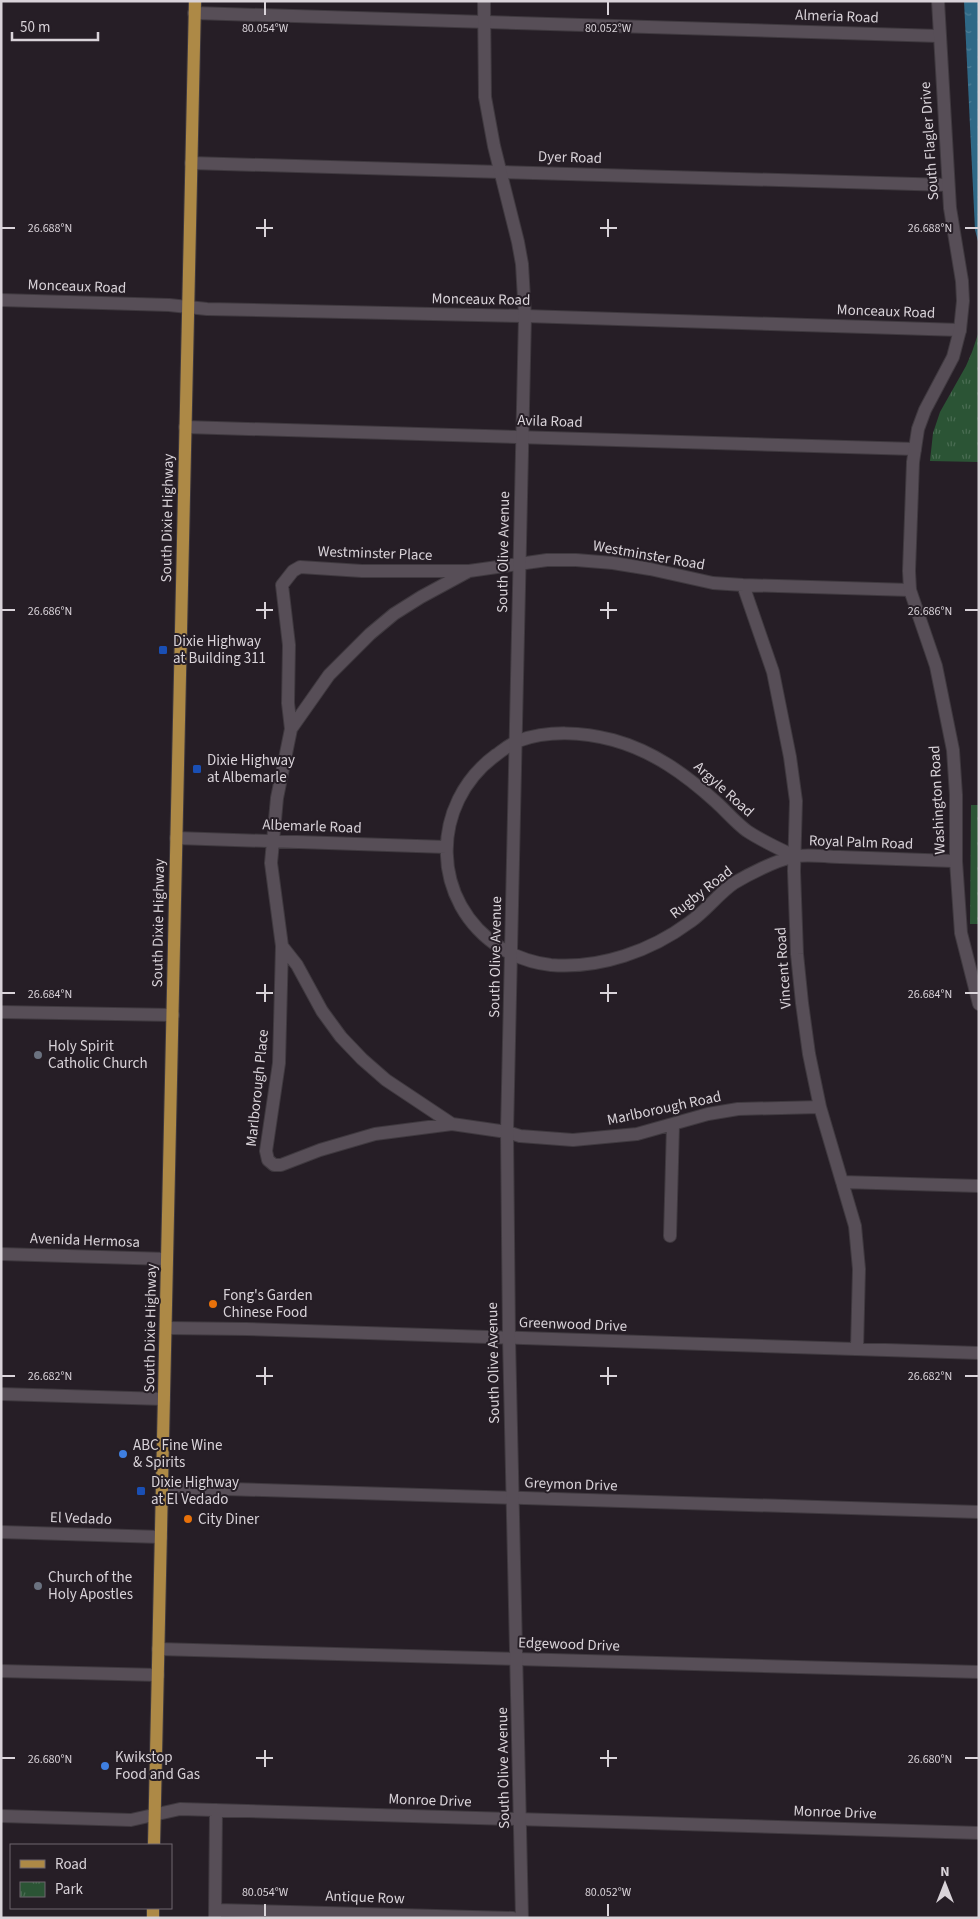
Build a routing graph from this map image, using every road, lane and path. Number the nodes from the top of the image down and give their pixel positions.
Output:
1 (484, 1) edge
2 (938, 1) edge
3 (194, 7) edge
4 (484, 21) junction
5 (939, 36) junction
6 (191, 163) junction
7 (501, 172) junction
8 (948, 185) junction
9 (1, 300) edge
10 (188, 308) junction
11 (525, 316) junction
12 (960, 330) junction
13 (185, 427) junction
14 (521, 437) junction
15 (915, 449) junction
16 (519, 564) junction
17 (469, 571) junction
18 (743, 585) junction
19 (910, 590) junction
20 (291, 728) junction
21 (516, 741) junction
22 (176, 838) junction
23 (273, 842) junction
24 (446, 847) junction
25 (794, 856) junction
26 (956, 861) junction
27 (282, 946) junction
28 (511, 954) junction
29 (979, 1004) edge
30 (1, 1012) edge
31 (173, 1015) junction
32 (820, 1107) junction
33 (452, 1124) junction
34 (673, 1125) junction
35 (507, 1132) junction
36 (842, 1182) junction
37 (979, 1186) edge
38 (670, 1236) dead end
39 (1, 1254) edge
40 (167, 1259) junction
41 (166, 1328) junction
42 (509, 1338) junction
43 (857, 1349) junction
44 (979, 1353) edge
45 (1, 1394) edge
46 (164, 1399) junction
47 (162, 1487) junction
48 (513, 1499) junction
49 (979, 1512) edge
50 (1, 1532) edge
51 (161, 1537) junction
52 (158, 1649) junction
53 (517, 1658) junction
54 (1, 1671) edge
55 (979, 1672) edge
56 (158, 1675) junction
57 (216, 1810) junction
58 (155, 1815) junction
59 (1, 1816) edge
60 (520, 1819) junction
61 (979, 1833) edge
62 (154, 1844) edge
63 (215, 1914) edge
64 (239, 1914) edge
65 (359, 1916) edge
66 (454, 1917) edge
67 (513, 1918) edge
68 (522, 1918) edge

1 - 4 street, South Olive Avenue
2 - 5 street, South Flagler Drive
3 - 4 street, Almeria Road
3 - 6 main road, South Dixie Highway
4 - 5 street, Almeria Road
4 - 7 street, South Olive Avenue
5 - 8 street, South Flagler Drive
6 - 7 street, Dyer Road
6 - 10 main road, South Dixie Highway
7 - 8 street, Dyer Road
7 - 11 street, South Olive Avenue
8 - 12 street, South Flagler Drive
9 - 10 street, Monceaux Road
10 - 11 street, Monceaux Road
10 - 13 main road, South Dixie Highway
11 - 12 street, Monceaux Road
11 - 14 street, South Olive Avenue
12 - 15 street, South Flagler Drive
13 - 14 street, Avila Road
13 - 22 main road, South Dixie Highway
14 - 15 street, Avila Road
14 - 16 street, South Olive Avenue
15 - 19 street, Washington Road
16 - 17 street, Westminster Road
16 - 18 street, Westminster Road
16 - 21 street, South Olive Avenue
17 - 20 street, Westminster Road
17 - 20 street, Westminster Place
18 - 19 street, Westminster Road
18 - 25 street, Vincent Road
19 - 26 street, Washington Road
20 - 23 street, Westminster Road
21 - 24 street, Rugby Road
21 - 25 street, Argyle Road
21 - 28 street, South Olive Avenue
22 - 23 street, Albemarle Road
22 - 31 main road, South Dixie Highway
23 - 24 street, Albemarle Road
23 - 27 street
24 - 28 street, Rugby Road
25 - 26 street, Royal Palm Road
25 - 28 street, Rugby Road
25 - 32 street, Vincent Road
26 - 29 street, Washington Road
27 - 33 street, Marlborough Road
27 - 33 street, Marlborough Place
28 - 35 street, South Olive Avenue
30 - 31 street
31 - 40 main road, South Dixie Highway
32 - 34 street, Marlborough Road
32 - 36 street, Vincent Road
33 - 35 street, Marlborough Road
34 - 35 street, Marlborough Road
34 - 38 street
35 - 42 street, South Olive Avenue
36 - 37 street
36 - 43 street, Vincent Road
39 - 40 street, Avenida Hermosa
40 - 41 main road, South Dixie Highway
41 - 42 street, Greenwood Drive
41 - 46 main road, South Dixie Highway
42 - 43 street, Greenwood Drive
42 - 48 street, South Olive Avenue
43 - 44 street, Greenwood Drive
45 - 46 street
46 - 47 main road, South Dixie Highway
47 - 48 street, Greymon Drive
47 - 51 main road, South Dixie Highway
48 - 49 street, Greymon Drive
48 - 53 street, South Olive Avenue
50 - 51 street, El Vedado
51 - 52 main road, South Dixie Highway
52 - 53 street, Edgewood Drive
52 - 56 main road, South Dixie Highway
53 - 55 street, Edgewood Drive
53 - 60 street, South Olive Avenue
54 - 56 street
56 - 58 main road, South Dixie Highway
57 - 58 street, Monroe Drive
57 - 60 street, Monroe Drive
57 - 63 street
58 - 59 street, Monroe Drive
58 - 62 main road, South Dixie Highway
60 - 61 street, Monroe Drive
60 - 68 street, South Olive Avenue
63 - 64 street, Antique Row
64 - 65 street, Antique Row
65 - 66 street, Antique Row
66 - 67 street, Antique Row

